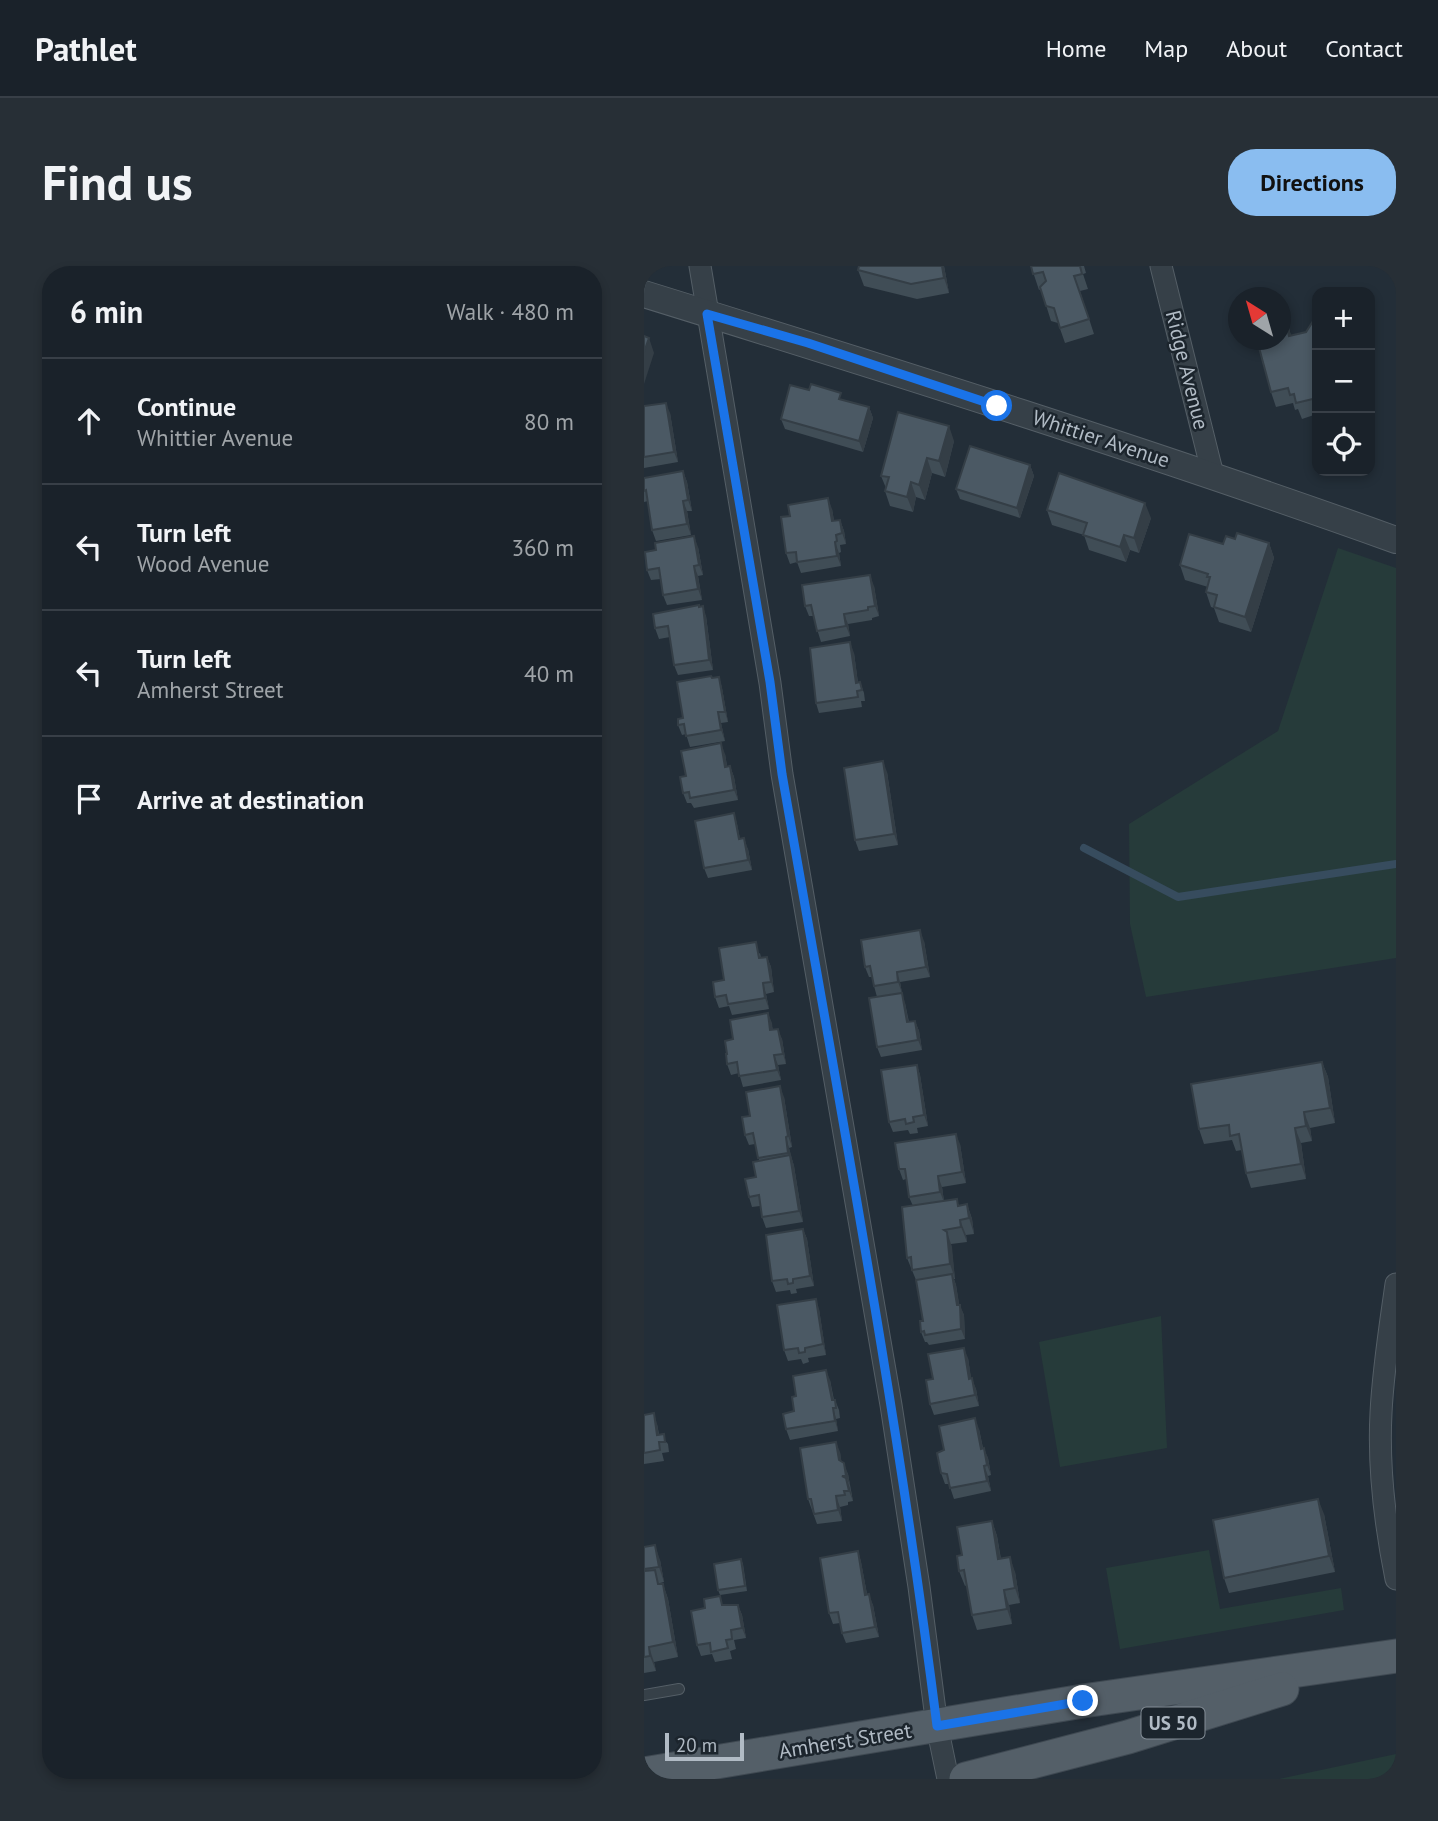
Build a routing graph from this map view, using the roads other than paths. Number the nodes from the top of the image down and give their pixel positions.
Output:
1 (699, 266) edge
2 (1161, 266) edge
3 (644, 294) edge
4 (707, 314) junction
5 (1213, 475) junction
6 (1396, 540) edge
7 (1396, 1284) edge
8 (1396, 1579) edge
9 (1387, 1658) edge
10 (678, 1689) dead end
11 (644, 1695) edge
12 (937, 1726) junction
13 (803, 1747) junction
14 (644, 1774) edge
15 (733, 1779) edge
16 (948, 1779) edge
17 (966, 1779) edge

1 - 4 street
2 - 5 street, Ridge Avenue
3 - 4 street, Whittier Avenue
4 - 5 street, Whittier Avenue
4 - 12 street
5 - 6 street, Whittier Avenue
7 - 8 street
9 - 12 main road, Amherst Street / US 50
9 - 17 main road, Amherst Street / US 50
10 - 11 lane
12 - 13 main road, Amherst Street / US 50
12 - 16 street
13 - 14 main road, Amherst Street / US 50
13 - 15 main road

